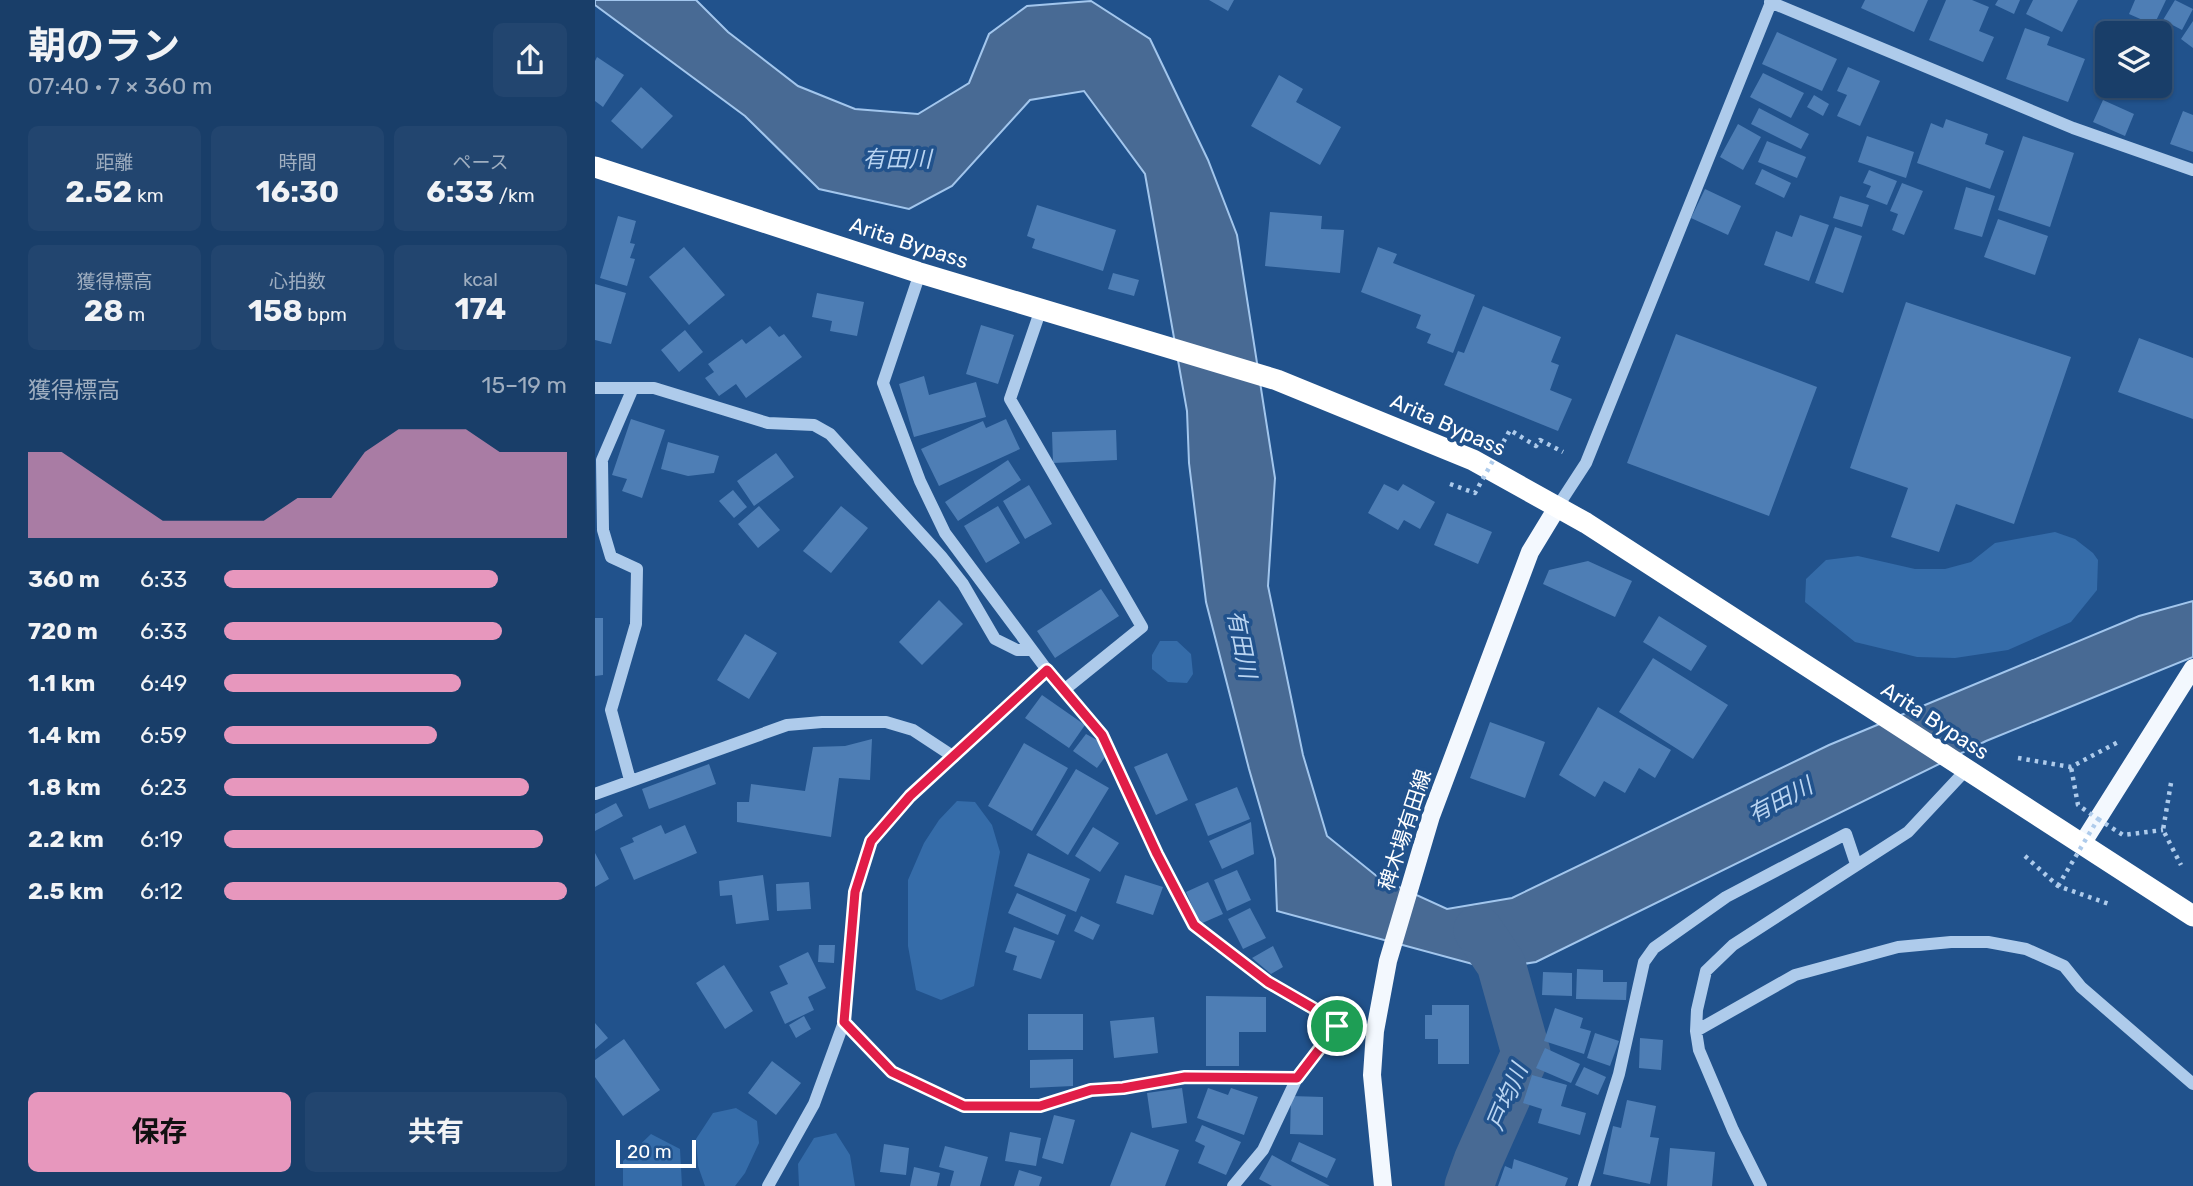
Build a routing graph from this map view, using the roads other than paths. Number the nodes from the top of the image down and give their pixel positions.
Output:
1 (1771, 1) edge
2 (595, 167) edge
3 (2193, 170) edge
4 (920, 273) junction
5 (1041, 309) junction
6 (595, 388) edge
7 (633, 388) junction
8 (1558, 506) junction
9 (1032, 650) junction
10 (1047, 670) junction
11 (2188, 680) edge
12 (1064, 690) junction
13 (954, 757) junction
14 (1960, 766) junction
15 (630, 780) junction
16 (595, 794) edge
17 (2082, 844) junction
18 (1856, 864) junction
19 (2193, 916) edge
20 (844, 1022) junction
21 (1337, 1026) junction
22 (1375, 1031) junction
23 (1696, 1031) junction
24 (1297, 1078) junction
25 (2193, 1084) edge
26 (768, 1186) edge
27 (1233, 1186) edge
28 (1384, 1186) edge
29 (1584, 1186) edge
30 (1761, 1186) edge

1 - 3 street
1 - 8 street
2 - 4 highway, Arita Bypass
4 - 5 highway, Arita Bypass
4 - 9 street
5 - 8 highway, Arita Bypass
5 - 12 street
6 - 7 street
7 - 9 street
7 - 15 street
8 - 14 highway, Arita Bypass
8 - 22 main road, 稗木場有田線
9 - 10 street
10 - 12 street
10 - 13 street
11 - 17 main road
12 - 21 street
13 - 15 street
13 - 20 street
14 - 17 highway, Arita Bypass
14 - 18 street
15 - 16 street
17 - 19 highway, Arita Bypass
18 - 23 street
18 - 29 street
20 - 24 street
20 - 26 street
21 - 22 street
21 - 24 street
22 - 28 main road, 稗木場有田線
23 - 25 street
23 - 30 street
24 - 27 street

